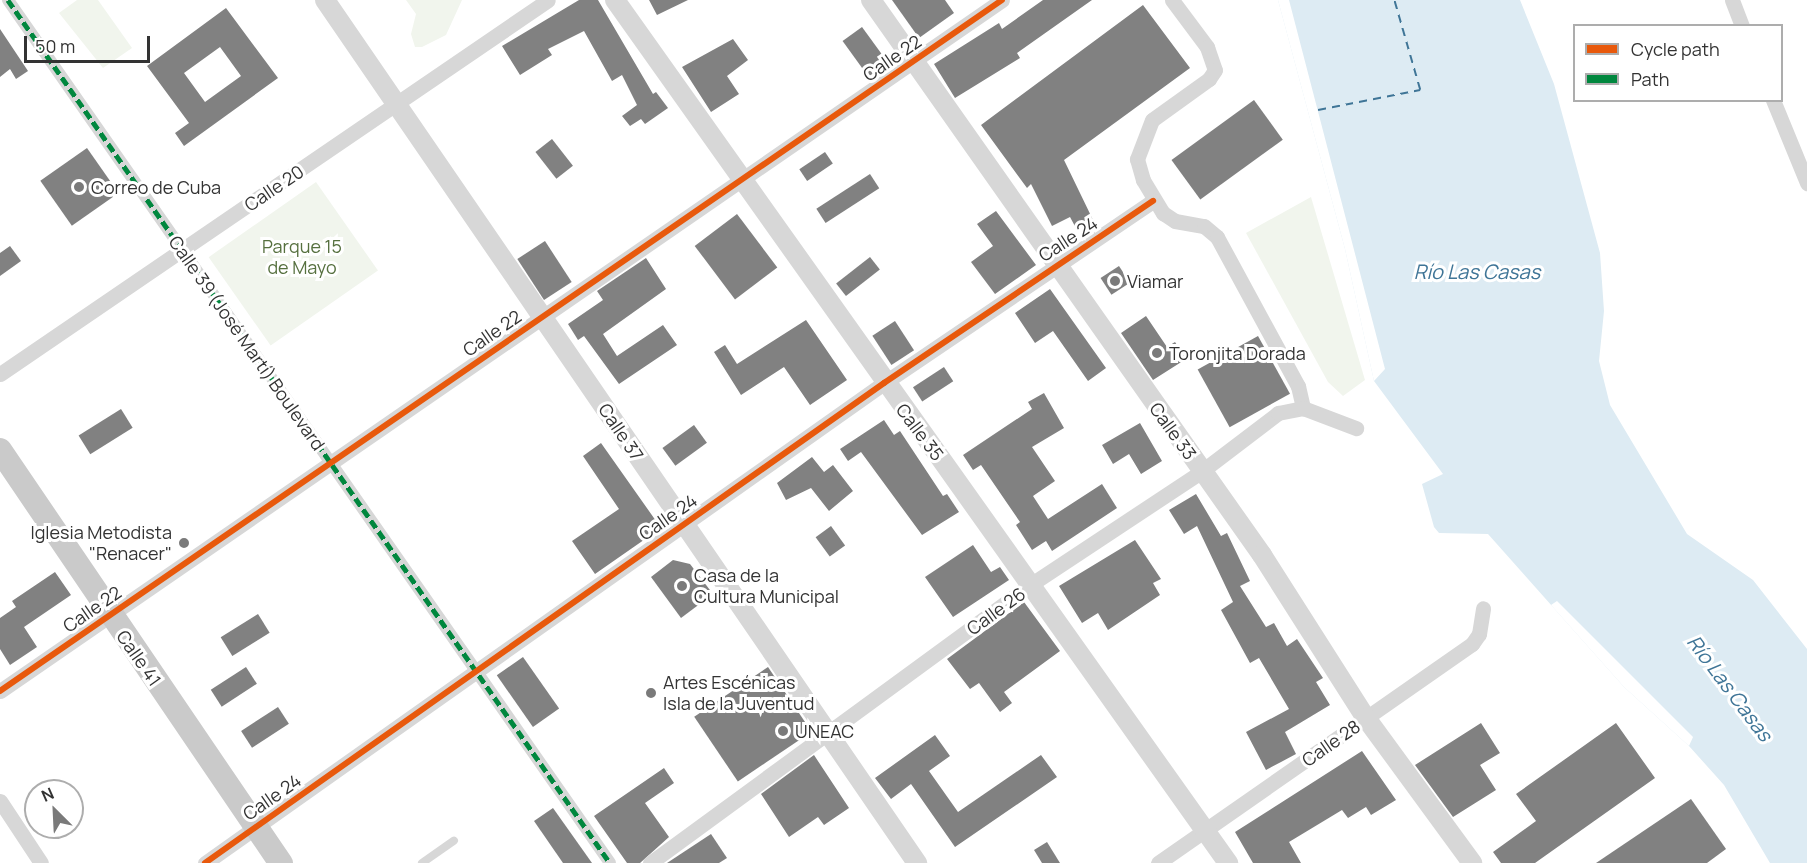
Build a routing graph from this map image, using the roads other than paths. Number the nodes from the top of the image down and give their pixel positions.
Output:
1 (8, 0) edge
2 (325, 0) edge
3 (548, 0) edge
4 (615, 0) edge
5 (871, 0) edge
6 (1002, 0) edge
7 (1172, 0) edge
8 (1732, 0) edge
9 (1741, 24) edge
10 (914, 60) junction
11 (1774, 102) edge
12 (396, 104) junction
13 (744, 181) junction
14 (1807, 183) edge
15 (1153, 201) junction
16 (182, 250) junction
17 (1054, 265) junction
18 (542, 316) junction
19 (0, 374) edge
20 (884, 383) junction
21 (1304, 408) junction
22 (1356, 428) dead end
23 (0, 450) edge
24 (331, 463) junction
25 (1202, 471) junction
26 (684, 524) junction
27 (1033, 583) junction
28 (1483, 608) dead end
29 (109, 615) junction
30 (477, 672) junction
31 (0, 691) edge
32 (1366, 718) junction
33 (828, 733) junction
34 (0, 801) edge
35 (256, 827) junction
36 (1203, 832) junction
37 (454, 841) dead end
38 (40, 863) edge
39 (205, 863) edge
40 (281, 863) edge
41 (422, 863) edge
42 (610, 863) edge
43 (650, 863) edge
44 (917, 863) edge
45 (1158, 863) edge
46 (1228, 863) edge
47 (1472, 863) edge

1 - 16 street, Calle 39 (José Martí) Boulevard
2 - 12 street, Calle 37
3 - 12 street, Calle 20
4 - 13 street, Calle 35
5 - 10 street, Calle 33
6 - 10 street, Calle 22
7 - 15 street
8 - 9 street
10 - 13 street, Calle 22
10 - 17 street, Calle 33
11 - 14 street
12 - 16 street, Calle 20
12 - 18 street, Calle 37
13 - 18 street, Calle 22
13 - 20 street, Calle 35
15 - 17 street, Calle 24
15 - 21 street
16 - 19 street, Calle 20
16 - 24 street, Calle 39 (José Martí) Boulevard
17 - 20 street, Calle 24
17 - 25 street, Calle 33
18 - 24 street, Calle 22
18 - 26 street, Calle 37
20 - 26 street, Calle 24
20 - 27 street, Calle 35
21 - 22 street
21 - 25 street, Calle 26
23 - 29 main road, Calle 41
24 - 29 street, Calle 22
24 - 30 street, Calle 39 (José Martí) Boulevard
25 - 27 street, Calle 26
25 - 32 street, Calle 33
26 - 30 street, Calle 24
26 - 33 street, Calle 37
27 - 33 street, Calle 26
27 - 36 street, Calle 35
28 - 32 street, Calle 28
29 - 31 street, Calle 22
29 - 35 main road, Calle 41
30 - 35 street, Calle 24
30 - 42 street, Calle 39 (José Martí) Boulevard
32 - 36 street, Calle 28
32 - 47 street, Calle 33
33 - 43 street, Calle 26
33 - 44 street, Calle 37
34 - 38 street
35 - 39 street, Calle 24
35 - 40 main road, Calle 41
36 - 45 street, Calle 28
36 - 46 street, Calle 35
37 - 41 lane

